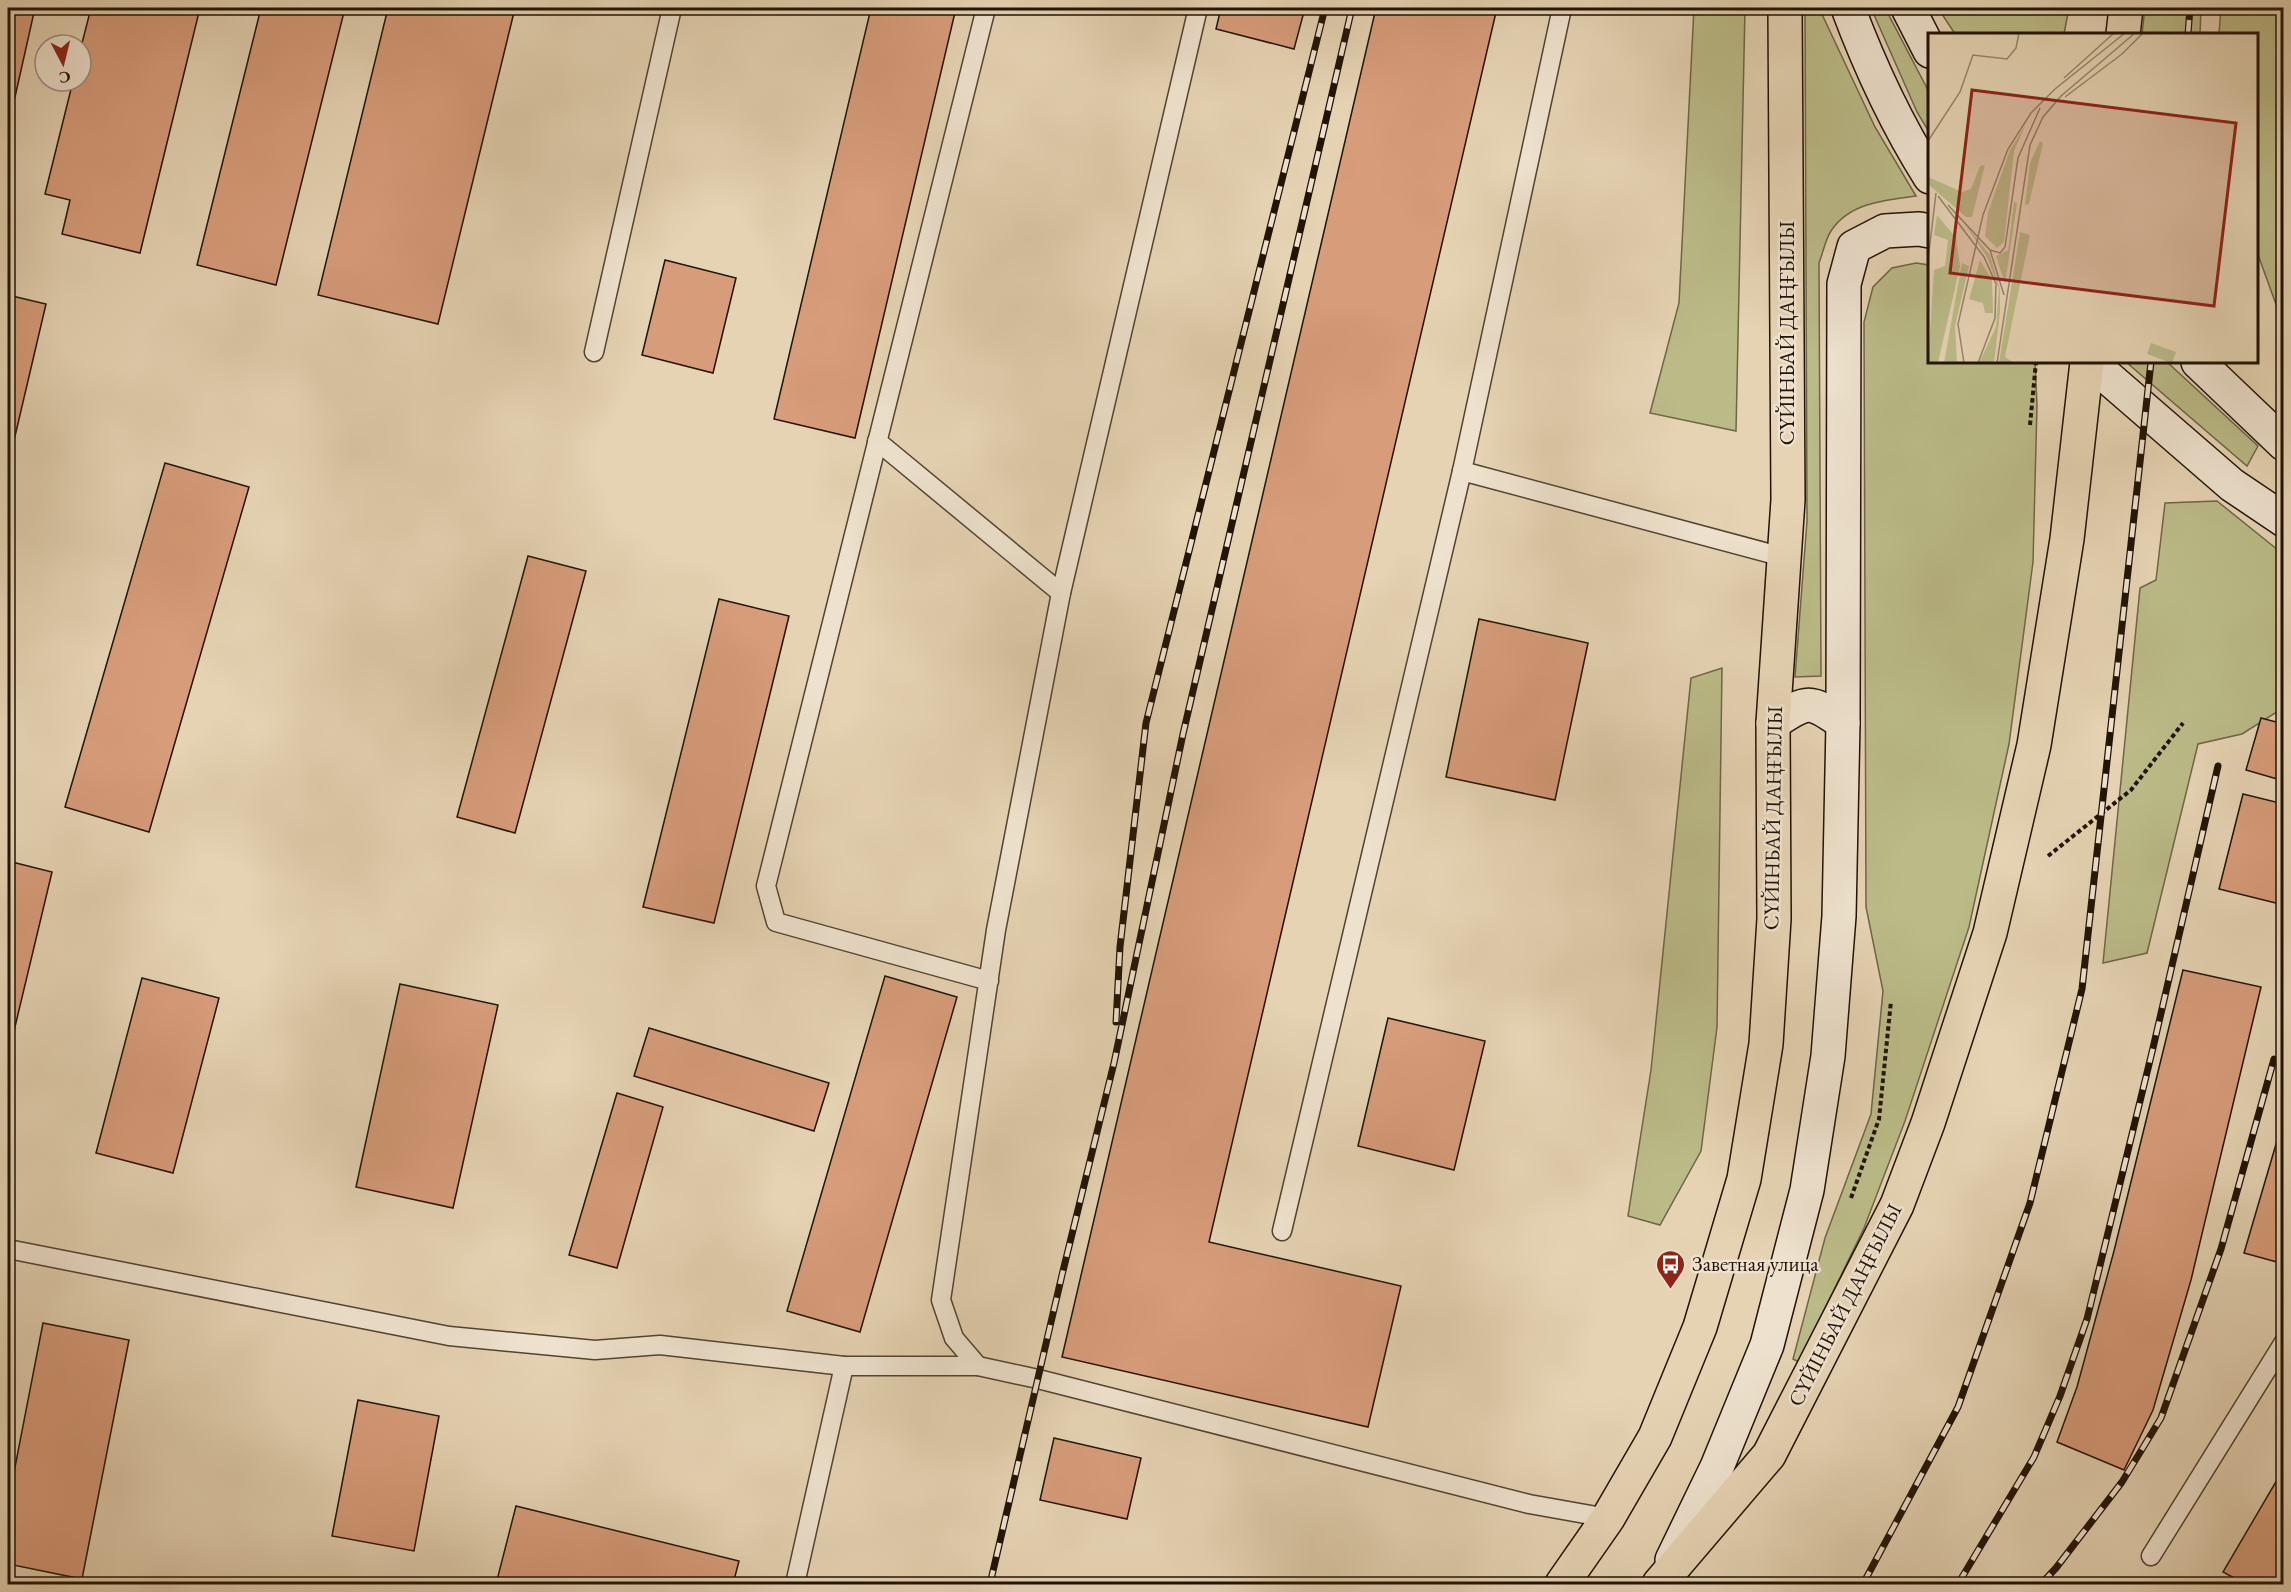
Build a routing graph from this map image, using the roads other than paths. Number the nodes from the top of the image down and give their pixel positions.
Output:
1 (672, 8) edge
2 (986, 8) edge
3 (1198, 8) edge
4 (1562, 8) edge
5 (1785, 8) edge
6 (1848, 8) edge
7 (1908, 8) edge
8 (2126, 8) edge
9 (2123, 33) edge
10 (1928, 49) edge
11 (1928, 175) edge
12 (1928, 231) edge
13 (594, 352) dead end
14 (2089, 363) edge
15 (2090, 363) edge
16 (2199, 363) edge
17 (877, 441) junction
18 (2283, 444) edge
19 (1462, 471) junction
20 (2283, 520) edge
21 (1784, 557) junction
22 (1061, 593) junction
23 (1773, 723) junction
24 (1844, 723) junction
25 (989, 981) junction
26 (1282, 1231) dead end
27 (8, 1249) edge
28 (2283, 1342) edge
29 (844, 1366) junction
30 (978, 1366) junction
31 (1608, 1518) junction
32 (2151, 1556) dead end
33 (1661, 1582) edge
34 (795, 1584) edge
35 (1562, 1584) edge

1 - 13 lane
2 - 17 lane
3 - 22 lane
4 - 19 lane
5 - 21 main road, СҮЙІНБАЙ ДАҢҒЫЛЫ
6 - 11 main road
7 - 10 main road
8 - 9 main road
12 - 24 main road, СҮЙІНБАЙ ДАҢҒЫЛЫ
14 - 33 main road, СҮЙІНБАЙ ДАҢҒЫЛЫ
15 - 20 main road
16 - 18 main road
17 - 22 lane
17 - 25 lane
19 - 21 lane
19 - 26 lane
21 - 23 main road, СҮЙІНБАЙ ДАҢҒЫЛЫ
22 - 25 lane
23 - 24 main road
23 - 31 main road, СҮЙІНБАЙ ДАҢҒЫЛЫ
24 - 33 main road, СҮЙІНБАЙ ДАҢҒЫЛЫ
25 - 30 lane
27 - 29 lane
28 - 32 lane
29 - 30 lane
29 - 34 lane
30 - 31 lane
31 - 35 main road, СҮЙІНБАЙ ДАҢҒЫЛЫ

